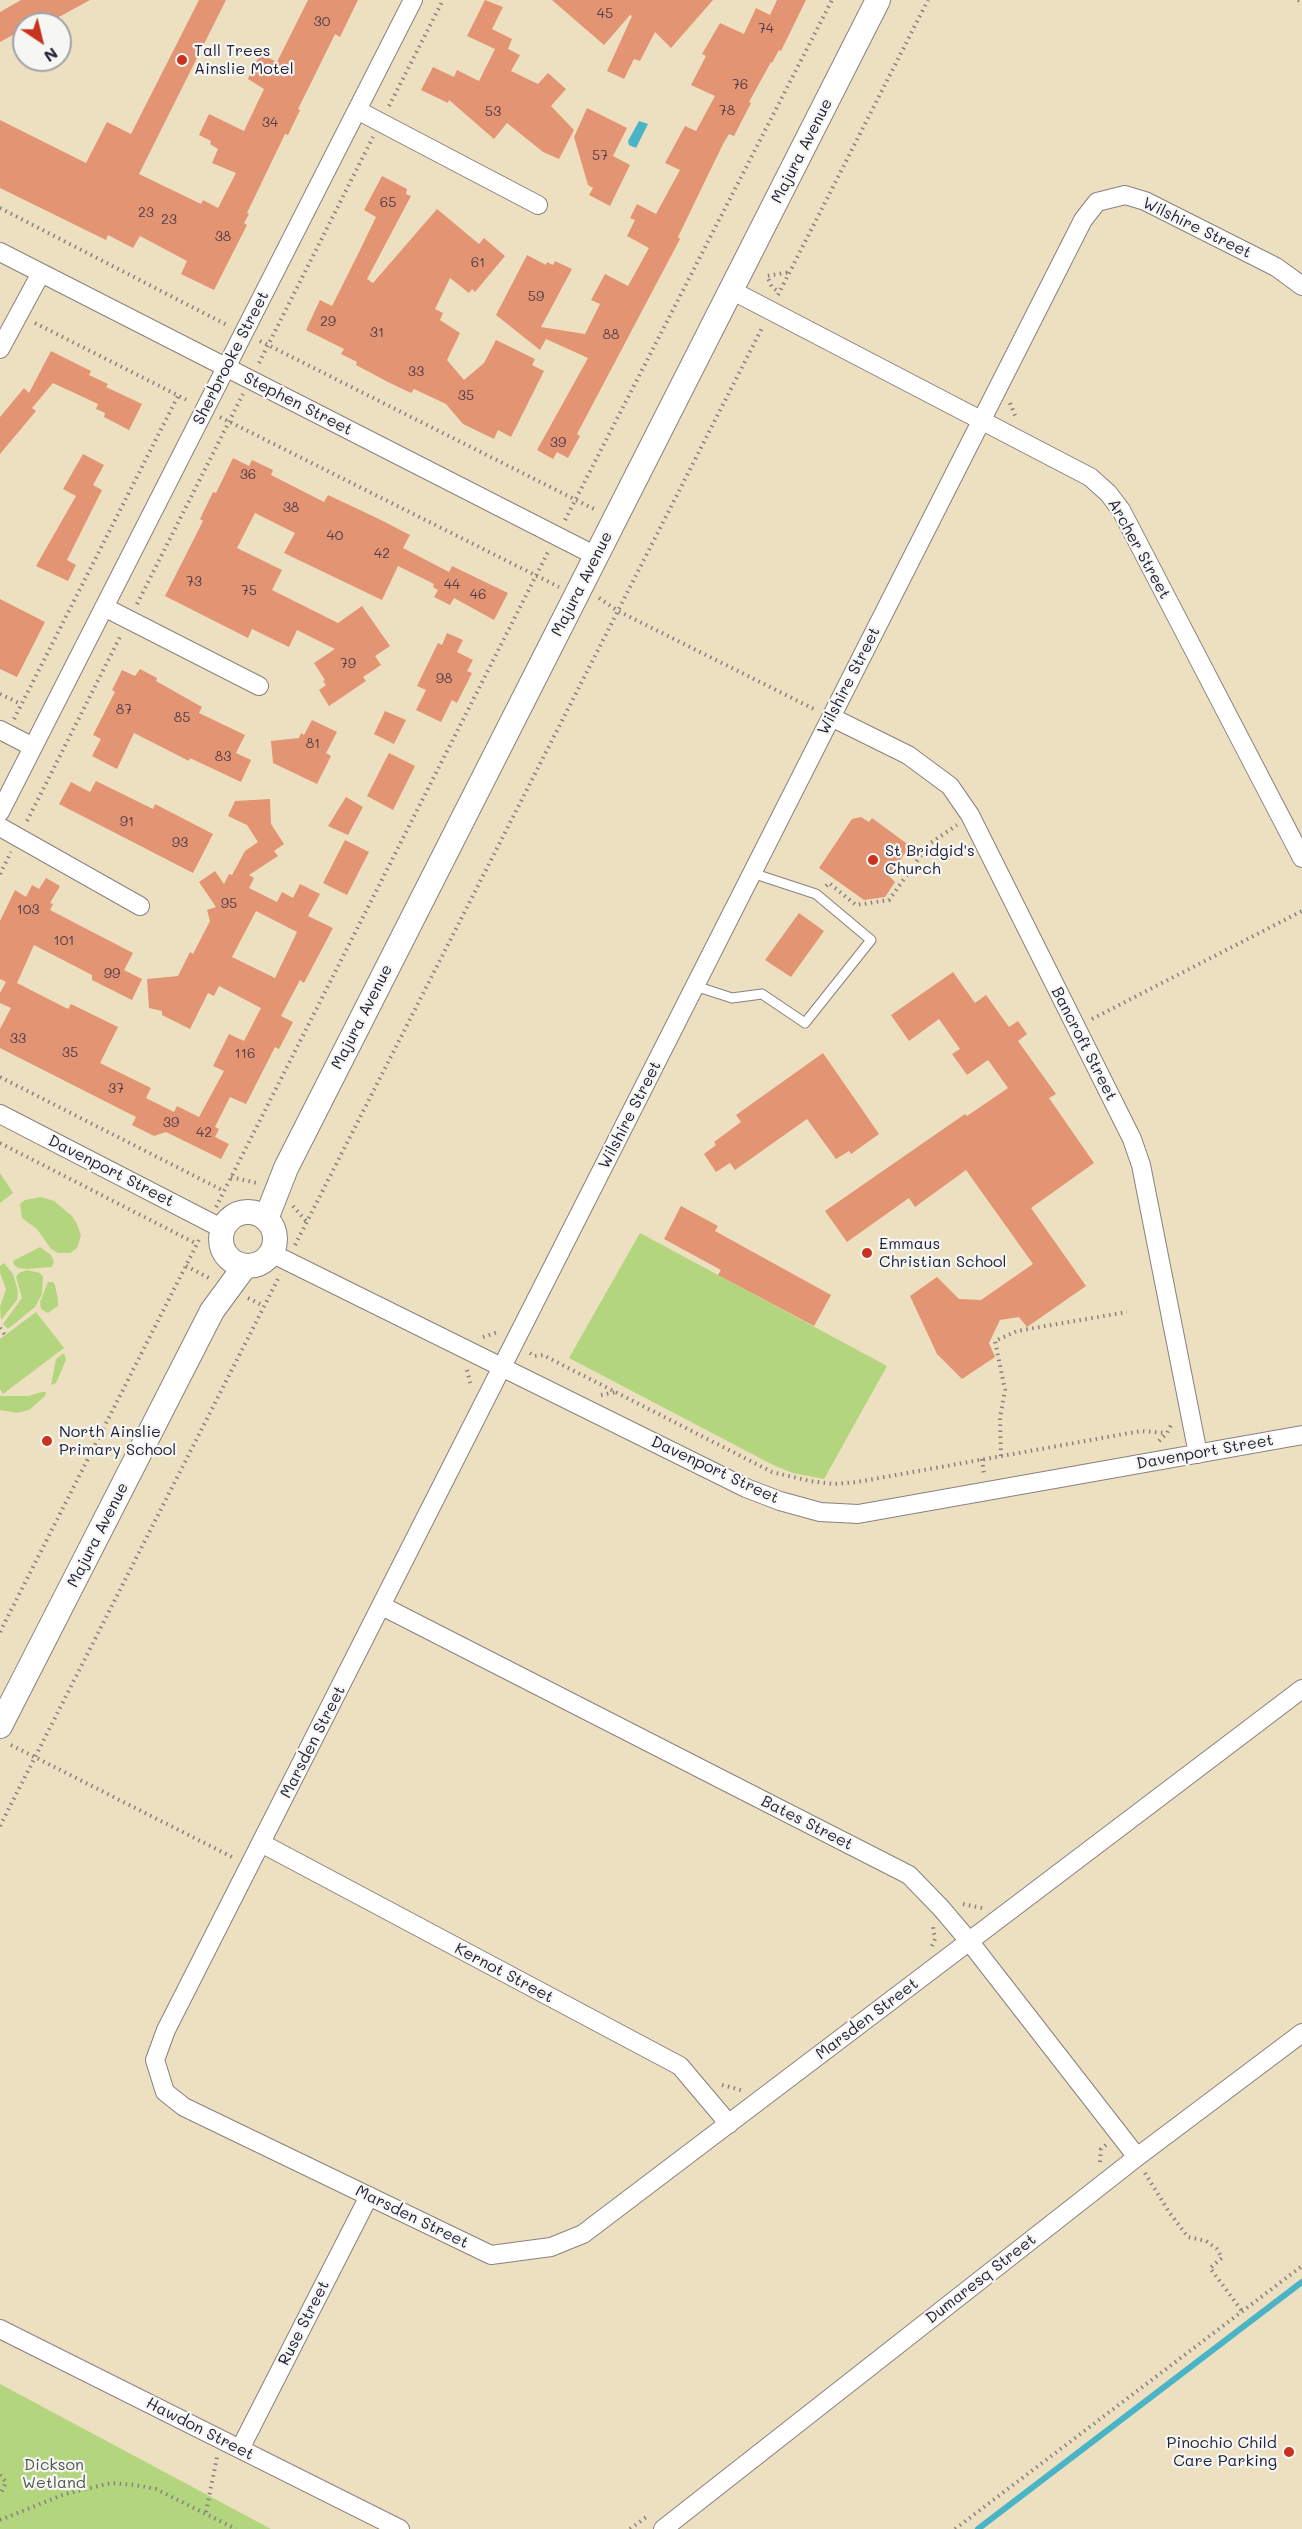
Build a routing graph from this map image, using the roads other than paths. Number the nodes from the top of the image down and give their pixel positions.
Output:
1 (413, 0) edge
2 (878, 0) edge
3 (357, 110) junction
4 (538, 205) dead end
5 (0, 252) edge
6 (41, 273) junction
7 (1302, 286) edge
8 (731, 290) junction
9 (0, 348) edge
10 (226, 367) junction
11 (981, 421) junction
12 (596, 556) junction
13 (104, 607) junction
14 (259, 686) dead end
15 (825, 714) junction
16 (3, 731) edge
17 (33, 747) junction
18 (0, 812) edge
19 (0, 827) edge
20 (1302, 858) edge
21 (752, 873) junction
22 (141, 906) dead end
23 (695, 986) junction
24 (0, 1114) edge
25 (285, 1168) junction
26 (242, 1213) junction
27 (266, 1219) junction
28 (223, 1228) junction
29 (271, 1253) junction
30 (236, 1261) junction
31 (502, 1367) junction
32 (1302, 1436) edge
33 (1198, 1454) junction
34 (382, 1606) junction
35 (1302, 1689) edge
36 (4, 1735) edge
37 (261, 1843) junction
38 (969, 1941) junction
39 (1302, 2033) edge
40 (729, 2124) junction
41 (1137, 2157) junction
42 (369, 2196) junction
43 (0, 2329) edge
44 (240, 2449) junction
45 (400, 2529) edge
46 (663, 2529) edge

1 - 3 street, Sherbrooke Street
2 - 8 main road, Majura Avenue
3 - 4 street
3 - 10 street, Sherbrooke Street
5 - 6 street, Stephen Street
6 - 9 street
6 - 10 street, Stephen Street
7 - 11 street, Wilshire Street
8 - 11 street, Archer Street
8 - 12 main road, Majura Avenue
10 - 12 street, Stephen Street
10 - 13 street, Sherbrooke Street
11 - 15 street, Wilshire Street
11 - 20 street, Archer Street
12 - 25 main road, Majura Avenue
13 - 14 street
13 - 17 street, Sherbrooke Street
15 - 21 street, Wilshire Street
15 - 33 street, Bancroft Street
16 - 17 street
17 - 18 street, Sherbrooke Street
19 - 22 street
21 - 23 street, Wilshire Street
21 - 23 lane
23 - 31 street, Wilshire Street
24 - 28 street, Davenport Street
25 - 26 main road, Majura Avenue
25 - 27 main road, Majura Avenue
26 - 27 main road
26 - 28 main road
27 - 29 main road
28 - 30 main road
29 - 30 main road
29 - 31 street, Davenport Street
30 - 36 main road, Majura Avenue
31 - 33 street, Davenport Street
31 - 34 street, Marsden Street
32 - 33 street, Davenport Street
34 - 37 street, Marsden Street
34 - 38 street, Bates Street
35 - 38 street, Marsden Street
37 - 40 street, Kernot Street
37 - 42 street, Marsden Street
38 - 40 street, Marsden Street
38 - 41 street, Bates Street
39 - 41 street, Dumaresq Street
40 - 42 street, Marsden Street
41 - 46 street, Dumaresq Street
42 - 44 street, Ruse Street
43 - 44 street, Hawdon Street
44 - 45 street, Hawdon Street

